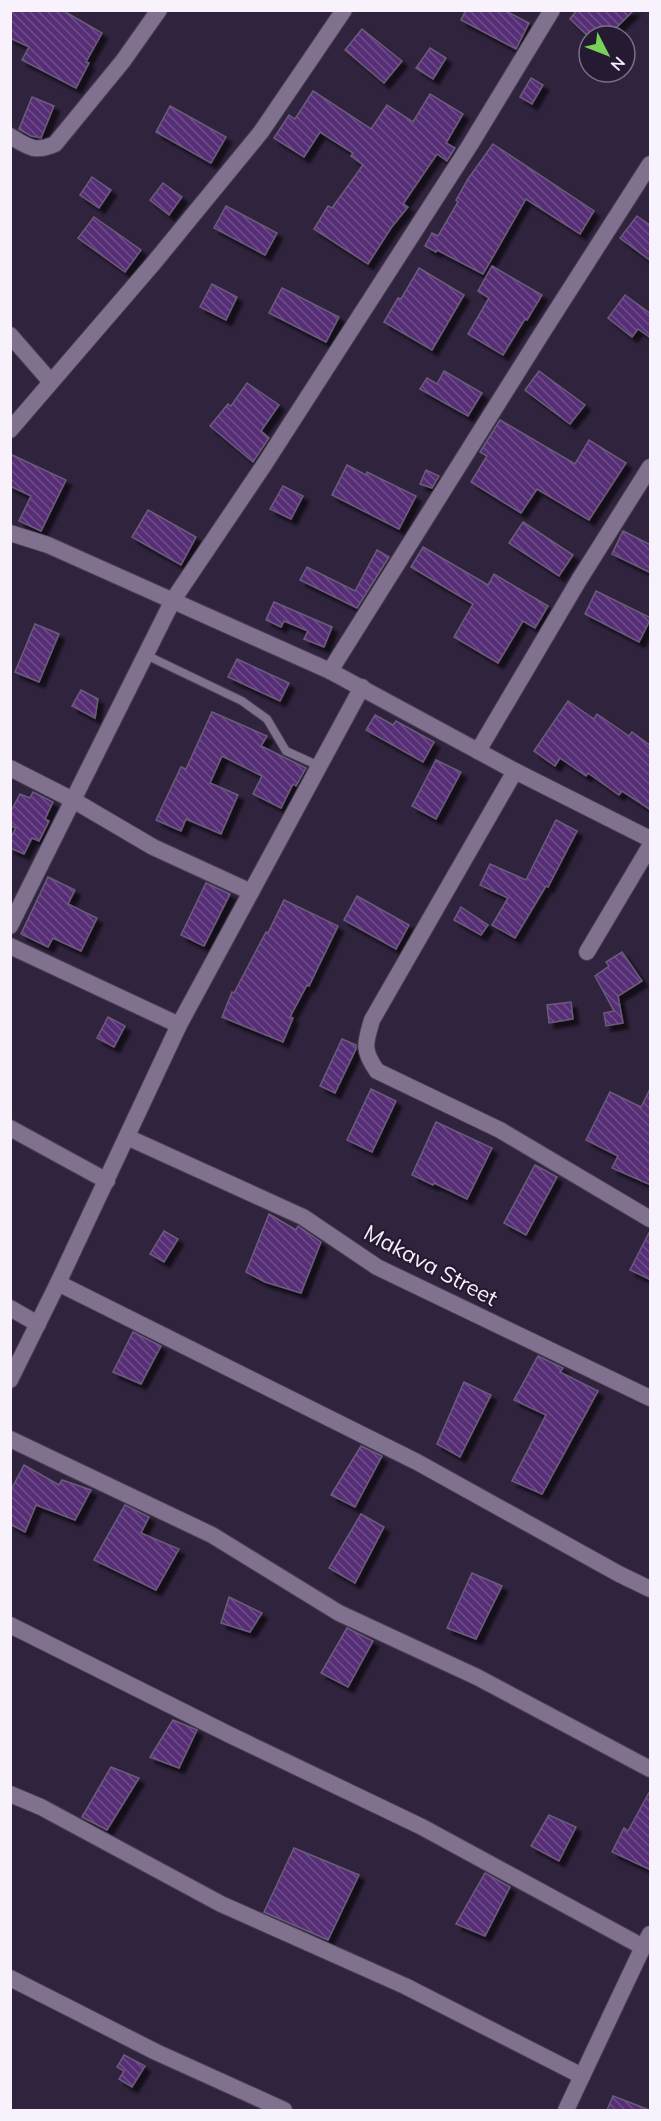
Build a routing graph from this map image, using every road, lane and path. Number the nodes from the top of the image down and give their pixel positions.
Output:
1 (159, 10) edge
2 (344, 10) edge
3 (552, 10) edge
4 (10, 136) edge
5 (651, 164) edge
6 (10, 335) edge
7 (51, 382) junction
8 (10, 430) edge
9 (651, 467) edge
10 (10, 533) edge
11 (173, 600) junction
12 (146, 655) junction
13 (330, 671) junction
14 (362, 687) junction
15 (478, 751) junction
16 (319, 766) junction
17 (10, 768) edge
18 (515, 771) junction
19 (73, 800) junction
20 (651, 839) edge
21 (651, 846) edge
22 (251, 892) junction
23 (10, 926) edge
24 (10, 946) edge
25 (587, 952) dead end
26 (179, 1025) junction
27 (10, 1128) edge
28 (127, 1137) junction
29 (107, 1181) junction
30 (651, 1219) edge
31 (58, 1284) junction
32 (10, 1308) edge
33 (38, 1324) junction
34 (10, 1380) edge
35 (651, 1398) edge
36 (10, 1439) edge
37 (651, 1589) edge
38 (10, 1625) edge
39 (651, 1769) edge
40 (10, 1794) edge
41 (647, 1941) edge
42 (10, 1978) edge
43 (582, 2076) junction
44 (284, 2110) edge
45 (566, 2110) edge

1 - 4 street
2 - 7 street
3 - 11 street
5 - 13 street
6 - 7 street
7 - 8 street
9 - 15 street
10 - 11 street
11 - 12 street
11 - 13 street
12 - 16 lane
12 - 19 street
13 - 14 street
14 - 15 street
14 - 16 street
15 - 18 street
16 - 22 street
17 - 19 street
18 - 20 street
18 - 30 street
19 - 22 street
19 - 23 street
21 - 25 street
22 - 26 street
24 - 26 street
26 - 28 street
27 - 29 street
28 - 29 street
28 - 35 street, Makava Street
29 - 31 street
31 - 33 street
31 - 37 street
32 - 33 street
33 - 34 street
36 - 39 street
38 - 41 street
40 - 43 street
41 - 43 street
42 - 44 street
43 - 45 street

